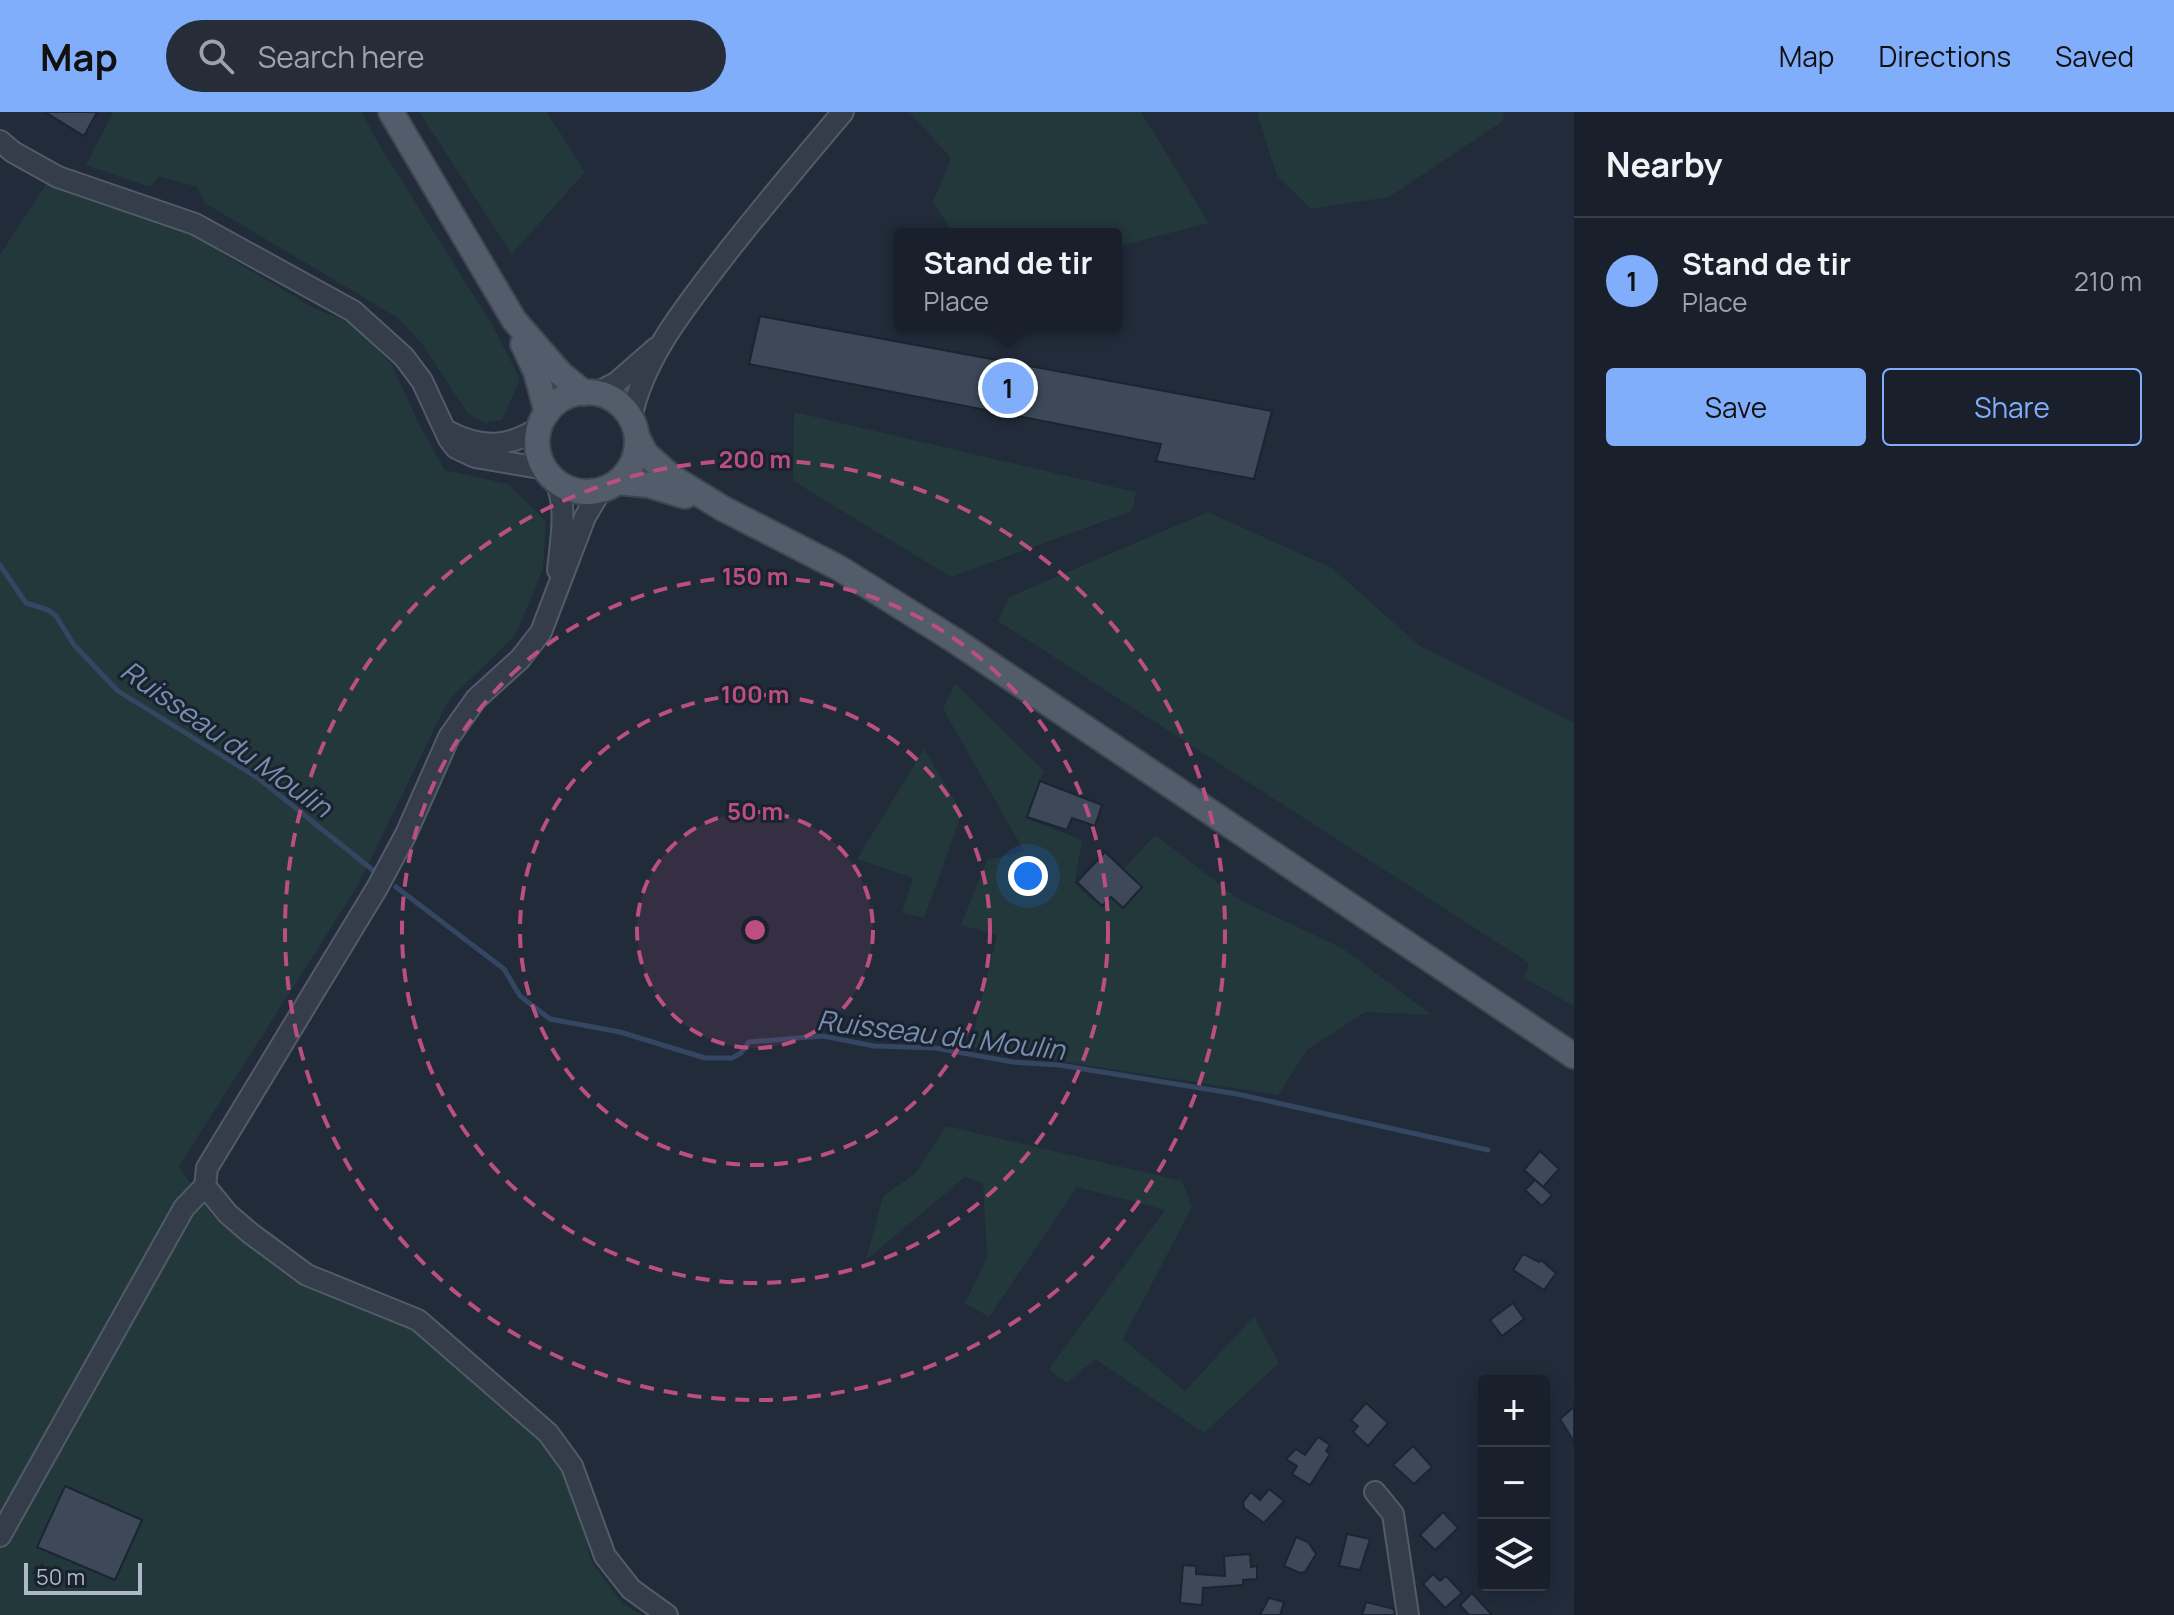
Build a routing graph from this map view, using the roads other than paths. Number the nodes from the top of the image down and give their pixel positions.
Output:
1 (391, 112) edge
2 (843, 112) edge
3 (0, 141) edge
4 (514, 320) junction
5 (663, 342) junction
6 (590, 393) junction
7 (544, 420) junction
8 (634, 428) junction
9 (446, 430) junction
10 (550, 474) junction
11 (609, 486) junction
12 (722, 508) junction
13 (554, 603) junction
14 (1574, 1056) edge
15 (205, 1186) junction
16 (1375, 1492) dead end
17 (0, 1536) edge
18 (667, 1615) edge
19 (1408, 1615) edge

1 - 4 main road
2 - 5 street
3 - 9 street
4 - 6 main road
4 - 7 main road
5 - 6 street
5 - 8 street
6 - 7 main road
6 - 8 main road
7 - 9 street
7 - 10 main road
8 - 11 main road
8 - 12 main road
9 - 10 street
10 - 11 main road
10 - 13 street
11 - 12 main road
11 - 13 street
12 - 14 main road
13 - 15 street
15 - 17 street
15 - 18 street
16 - 19 street

